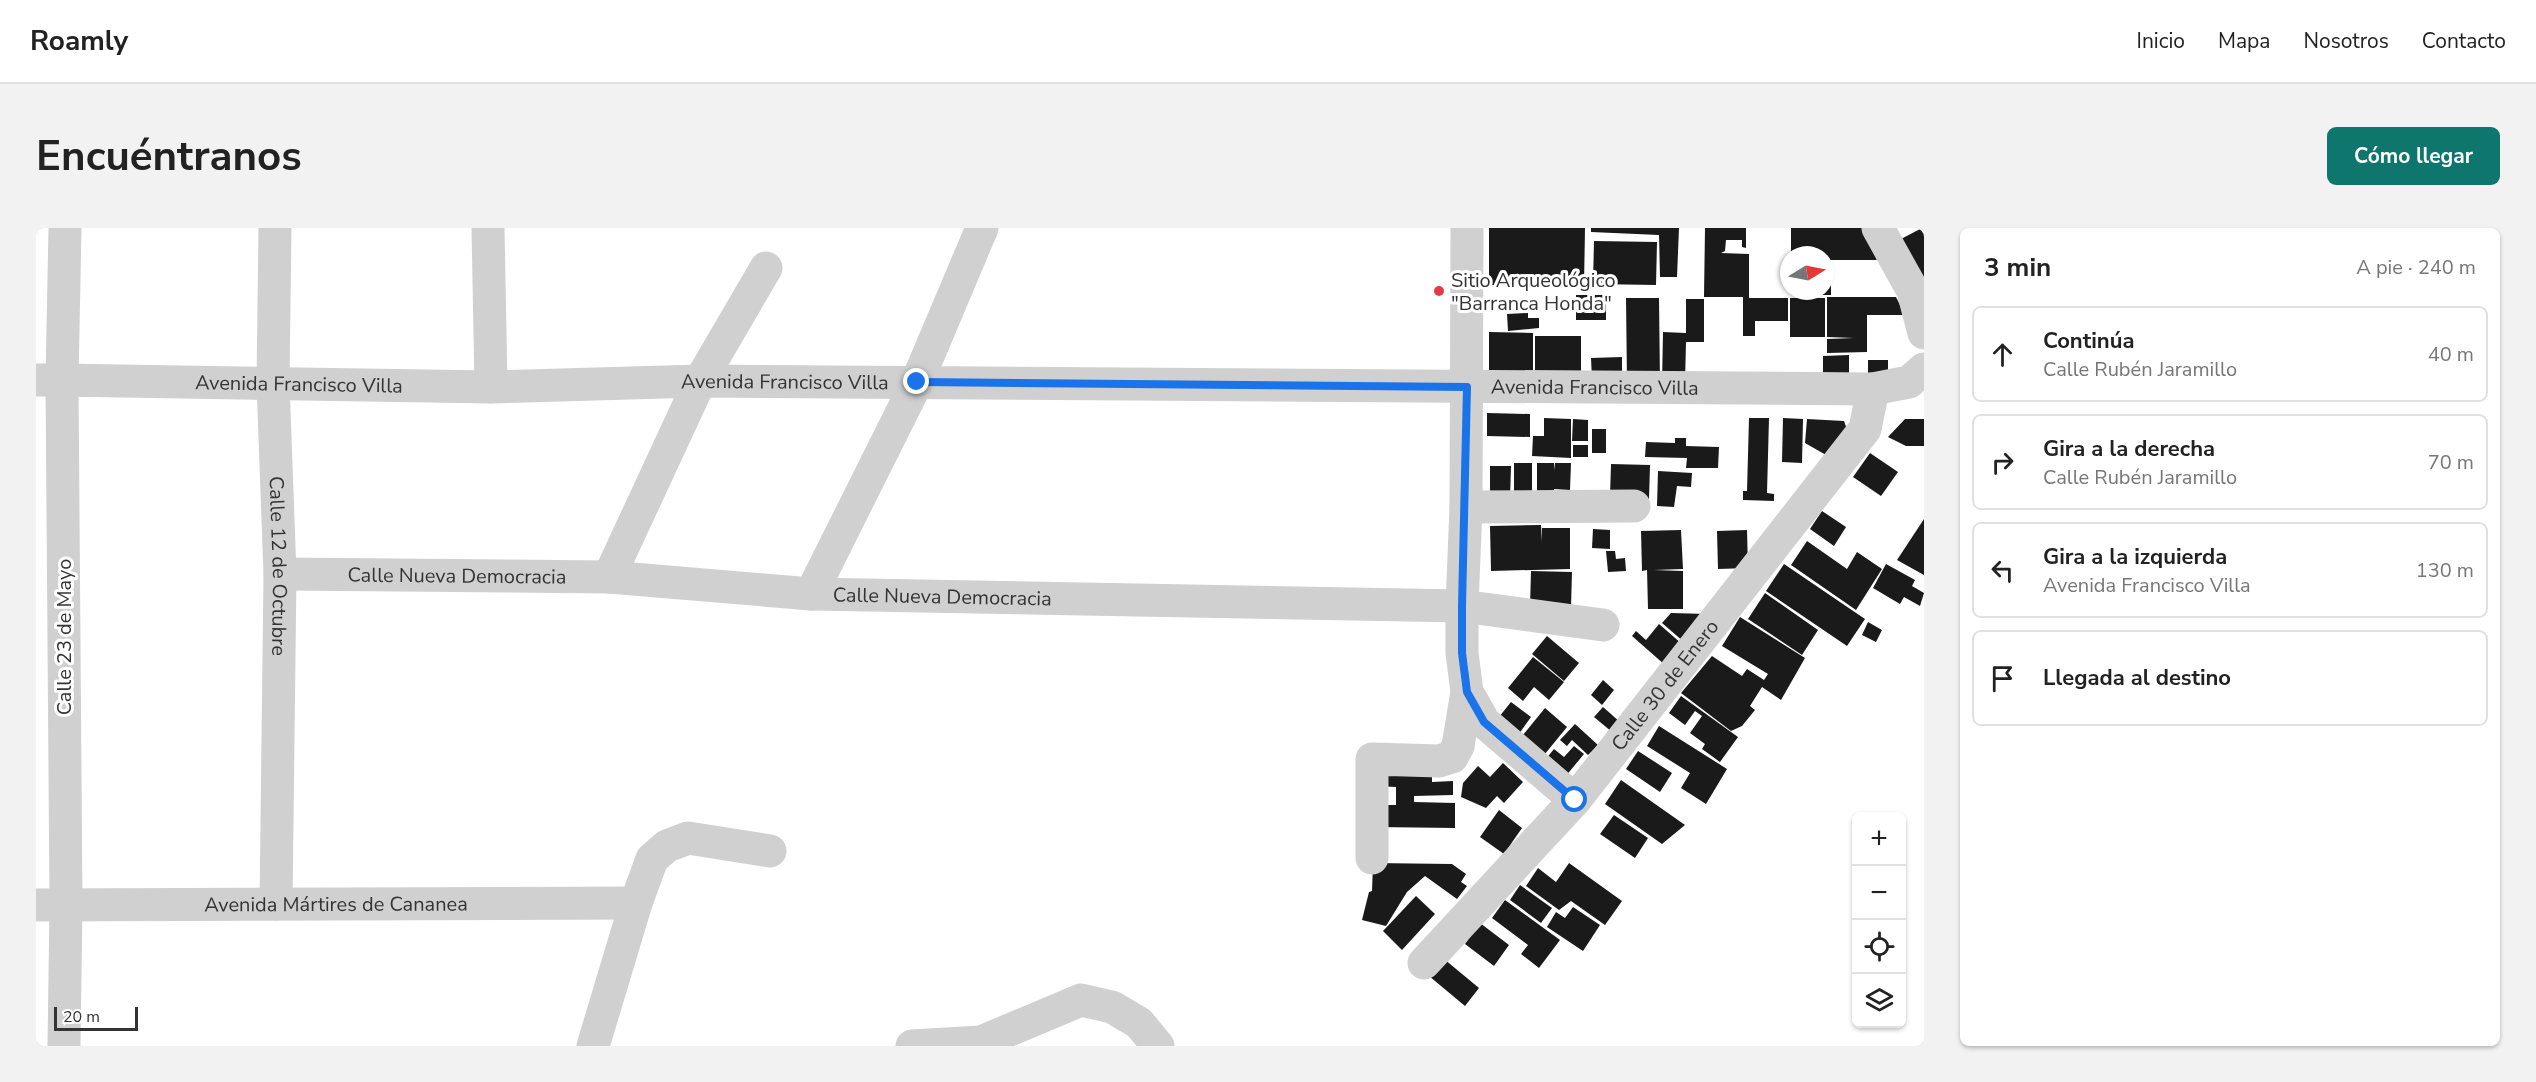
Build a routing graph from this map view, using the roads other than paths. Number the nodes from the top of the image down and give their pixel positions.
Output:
1 (65, 228) edge
2 (275, 228) edge
3 (488, 228) edge
4 (982, 228) edge
5 (1467, 228) edge
6 (1878, 228) edge
7 (766, 268) dead end
8 (1924, 333) edge
9 (1924, 369) edge
10 (49, 380) edge
11 (700, 381) junction
12 (273, 382) junction
13 (917, 382) junction
14 (491, 387) junction
15 (1467, 387) junction
16 (1873, 389) junction
17 (1634, 506) dead end
18 (1466, 507) junction
19 (280, 574) junction
20 (609, 577) junction
21 (812, 594) junction
22 (1462, 606) junction
23 (1603, 625) dead end
24 (1467, 692) junction
25 (1575, 800) junction
26 (770, 851) dead end
27 (1372, 858) dead end
28 (636, 903) junction
29 (276, 904) junction
30 (51, 905) edge
31 (1425, 963) dead end
32 (64, 1046) edge
33 (593, 1046) edge
34 (912, 1046) edge
35 (1158, 1046) edge

1 - 10 street, Calle 23 de Mayo
2 - 12 street, Calle 12 de Octubre
3 - 14 street
4 - 13 street
5 - 15 street
6 - 8 street
7 - 11 street
9 - 16 street, Avenida Francisco Villa
10 - 12 street, Avenida Francisco Villa
10 - 30 street, Calle 23 de Mayo
11 - 13 street, Avenida Francisco Villa
11 - 14 street, Avenida Francisco Villa
11 - 20 street
12 - 14 street, Avenida Francisco Villa
12 - 19 street, Calle 12 de Octubre
13 - 15 street, Avenida Francisco Villa
13 - 21 street
15 - 16 street, Avenida Francisco Villa
15 - 18 street
16 - 25 street, Calle 30 de Enero
17 - 18 street
18 - 22 street
19 - 20 street, Calle Nueva Democracia
19 - 29 street, Calle 12 de Octubre
20 - 21 street, Calle Nueva Democracia
21 - 22 street, Calle Nueva Democracia
22 - 23 street, Calle Nueva Democracia
22 - 24 street
24 - 25 street
24 - 27 street
25 - 31 street, Calle 30 de Enero
26 - 28 street
28 - 29 street, Avenida Mártires de Cananea
28 - 33 street
29 - 30 street, Avenida Mártires de Cananea
30 - 32 street, Calle 23 de Mayo
34 - 35 street

